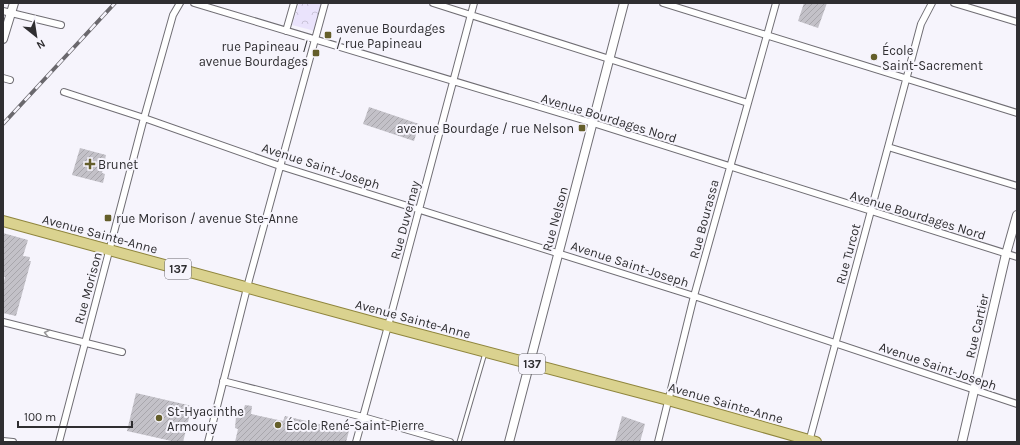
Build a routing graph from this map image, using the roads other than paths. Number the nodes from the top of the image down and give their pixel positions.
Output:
1 (14, 3) edge
2 (180, 3) edge
3 (194, 3) edge
4 (294, 3) edge
5 (325, 3) edge
6 (433, 3) edge
7 (474, 3) edge
8 (624, 3) edge
9 (663, 3) edge
10 (776, 3) edge
11 (932, 3) edge
12 (954, 3) edge
13 (7, 12) edge
14 (471, 15) junction
15 (1017, 22) edge
16 (61, 25) dead end
17 (286, 31) junction
18 (767, 35) junction
19 (3, 39) edge
20 (315, 39) junction
21 (610, 59) junction
22 (3, 78) edge
23 (906, 78) junction
24 (10, 80) dead end
25 (453, 81) junction
26 (64, 92) dead end
27 (748, 103) junction
28 (1017, 112) edge
29 (144, 118) junction
30 (593, 123) junction
31 (888, 147) junction
32 (280, 166) junction
33 (730, 167) junction
34 (1017, 186) edge
35 (419, 210) junction
36 (871, 211) junction
37 (1017, 215) edge
38 (3, 221) edge
39 (110, 250) junction
40 (559, 254) junction
41 (1006, 254) junction
42 (1017, 257) edge
43 (247, 287) junction
44 (694, 296) junction
45 (3, 322) edge
46 (388, 326) junction
47 (85, 343) junction
48 (836, 343) junction
49 (485, 351) junction
50 (122, 352) dead end
51 (530, 363) junction
52 (223, 381) junction
53 (975, 390) junction
54 (668, 400) junction
55 (1017, 404) edge
56 (363, 417) junction
57 (3, 441) edge
58 (812, 441) edge
59 (13, 442) edge
60 (59, 442) edge
61 (208, 442) edge
62 (356, 442) edge
63 (450, 442) edge
64 (459, 442) edge
65 (509, 442) edge
66 (658, 442) edge
67 (962, 442) edge

1 - 13 street
2 - 29 street, Rue Morison
3 - 17 street, Avenue Bourdages Nord
4 - 17 street
5 - 20 street
6 - 14 street
7 - 14 street, Rue Duvernay
8 - 21 street, Rue Nelson
9 - 18 street
10 - 18 street, Rue Bourassa
11 - 23 street, Rue Turcot
12 - 15 street
13 - 16 street
13 - 19 street
14 - 21 street
14 - 25 street, Rue Duvernay
17 - 20 street, Avenue Bourdages Nord
18 - 23 street
18 - 27 street, Rue Bourassa
20 - 25 street, Avenue Bourdages Nord
20 - 32 street
21 - 27 street
21 - 30 street, Rue Nelson
22 - 24 street
23 - 28 street
23 - 31 street, Rue Turcot
25 - 30 street, Avenue Bourdages Nord
25 - 35 street, Rue Duvernay
26 - 29 street, Avenue Saint-Joseph
27 - 33 street, Rue Bourassa
29 - 32 street, Avenue Saint-Joseph
29 - 39 street, Rue Morison
30 - 33 street, Avenue Bourdages Nord
30 - 40 street, Rue Nelson
31 - 34 street
31 - 36 street, Rue Turcot
32 - 35 street, Avenue Saint-Joseph
32 - 43 street
33 - 36 street, Avenue Bourdages Nord
33 - 44 street, Rue Bourassa
35 - 40 street, Avenue Saint-Joseph
35 - 46 street, Rue Duvernay
36 - 41 street, Avenue Bourdages Nord
36 - 48 street, Rue Turcot
37 - 41 street, Rue Cartier
38 - 39 main road, Avenue Sainte-Anne / 137
39 - 43 main road, Avenue Sainte-Anne / 137
39 - 47 street, Rue Morison
40 - 44 street, Avenue Saint-Joseph
40 - 51 street, Rue Nelson
41 - 42 street, Avenue Bourdages Nord
41 - 53 street, Rue Cartier
43 - 46 main road, Avenue Sainte-Anne / 137
43 - 52 street
44 - 48 street, Avenue Saint-Joseph
44 - 54 street, Rue Bourassa
47 -> 45 street
46 - 49 main road, Avenue Sainte-Anne / 137
46 - 56 street, Rue Duvernay
47 - 50 street
47 - 60 street, Rue Morison
48 - 53 street, Avenue Saint-Joseph
48 - 58 street, Rue Turcot
49 - 51 main road, Avenue Sainte-Anne / 137
49 - 64 lane
51 - 54 main road, Avenue Sainte-Anne / 137
51 - 65 street, Rue Nelson
52 - 56 street
52 - 61 street
53 - 55 street, Avenue Saint-Joseph
53 - 67 street, Rue Cartier
54 - 58 main road, Avenue Sainte-Anne / 137
54 - 66 street, Rue Bourassa
56 - 62 street, Rue Duvernay
56 - 63 street
57 - 59 street

